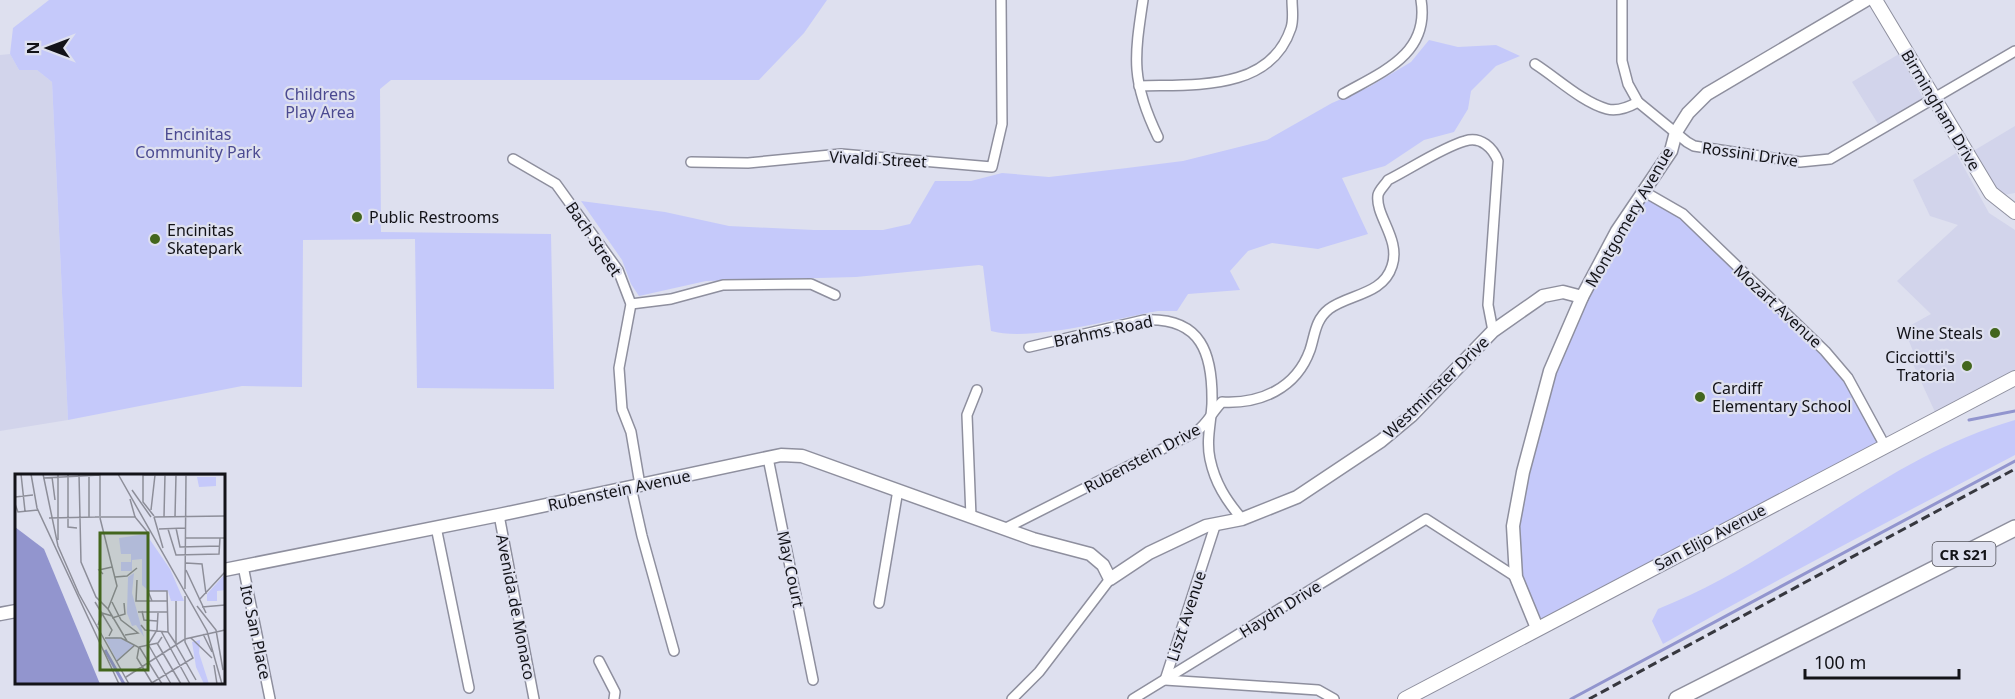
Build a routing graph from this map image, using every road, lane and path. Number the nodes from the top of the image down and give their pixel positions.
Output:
1 (1001, 0) edge
2 (1143, 0) edge
3 (1292, 0) edge
4 (1421, 0) edge
5 (1622, 0) edge
6 (1866, 0) edge
7 (1875, 0) edge
8 (2015, 51) edge
9 (1535, 64) dead end
10 (1139, 86) junction
11 (1343, 94) dead end
12 (1935, 98) junction
13 (1638, 102) junction
14 (1676, 132) junction
15 (1158, 137) dead end
16 (513, 159) dead end
17 (691, 162) dead end
18 (1643, 191) junction
19 (2012, 207) edge
20 (835, 295) dead end
21 (1582, 297) junction
22 (631, 304) junction
23 (1493, 331) junction
24 (1029, 346) dead end
25 (2015, 378) edge
26 (977, 390) dead end
27 (1209, 422) junction
28 (1885, 446) junction
29 (768, 458) junction
30 (636, 486) junction
31 (898, 490) junction
32 (499, 515) junction
33 (971, 517) junction
34 (1242, 519) junction
35 (1215, 526) junction
36 (436, 527) junction
37 (1006, 528) junction
38 (2015, 528) edge
39 (2015, 537) edge
40 (243, 566) junction
41 (225, 570) edge
42 (1516, 577) junction
43 (1110, 579) junction
44 (1913, 580) junction
45 (879, 603) dead end
46 (15, 611) edge
47 (0, 614) edge
48 (1537, 628) junction
49 (675, 651) dead end
50 (599, 661) dead end
51 (813, 680) dead end
52 (1165, 680) junction
53 (470, 688) dead end
54 (270, 699) edge
55 (534, 699) edge
56 (614, 699) edge
57 (1012, 699) edge
58 (1133, 699) edge
59 (1334, 699) edge
60 (1405, 699) edge
61 (1677, 699) edge

1 - 17 street, Vivaldi Street
2 - 10 street
3 - 10 street
4 - 11 street
5 - 13 street
6 - 14 street, Montgomery Avenue
7 - 12 main road, Birmingham Drive
8 - 12 street
9 - 13 street
10 - 15 street
12 - 14 street, Rossini Drive
12 - 19 main road, Birmingham Drive
13 - 14 street, Rossini Drive
14 - 18 street, Montgomery Avenue
16 - 22 street, Bach Street
18 - 21 street, Montgomery Avenue
18 - 28 street, Mozart Avenue
20 - 22 street
21 - 23 street, Westminster Drive
21 - 42 street, Montgomery Avenue
22 - 30 street
23 - 27 street, Rubenstein Drive
23 - 34 street, Westminster Drive
24 - 27 street, Brahms Road
25 - 28 main road, San Elijo Avenue
26 - 33 street
27 - 34 street
27 - 37 street, Rubenstein Drive
28 - 48 main road, San Elijo Avenue
29 - 30 street, Rubenstein Avenue
29 - 31 street, Rubenstein Avenue
29 - 51 street, May Court
30 - 32 street, Rubenstein Avenue
30 - 49 street
31 - 33 street, Rubenstein Avenue
31 - 45 street
32 - 36 street, Rubenstein Avenue
32 - 55 street, Avenida de Monaco
33 - 37 street, Rubenstein Avenue
34 - 35 street, Westminster Drive
35 - 43 street, Westminster Drive
35 - 52 street, Liszt Avenue
36 - 40 street, Rubenstein Avenue
36 - 53 street
37 - 43 street
38 - 44 main road, CR S21
39 - 44 main road
40 - 41 street, Rubenstein Avenue
40 - 54 street, Ito San Place
42 - 48 street, Montgomery Avenue
42 - 52 street, Haydn Drive
43 - 57 street
44 - 61 main road, CR S21
46 - 47 street
48 - 60 main road, San Elijo Avenue
50 - 56 street
52 - 58 street, Haydn Drive
52 - 59 street, Liszt Avenue

